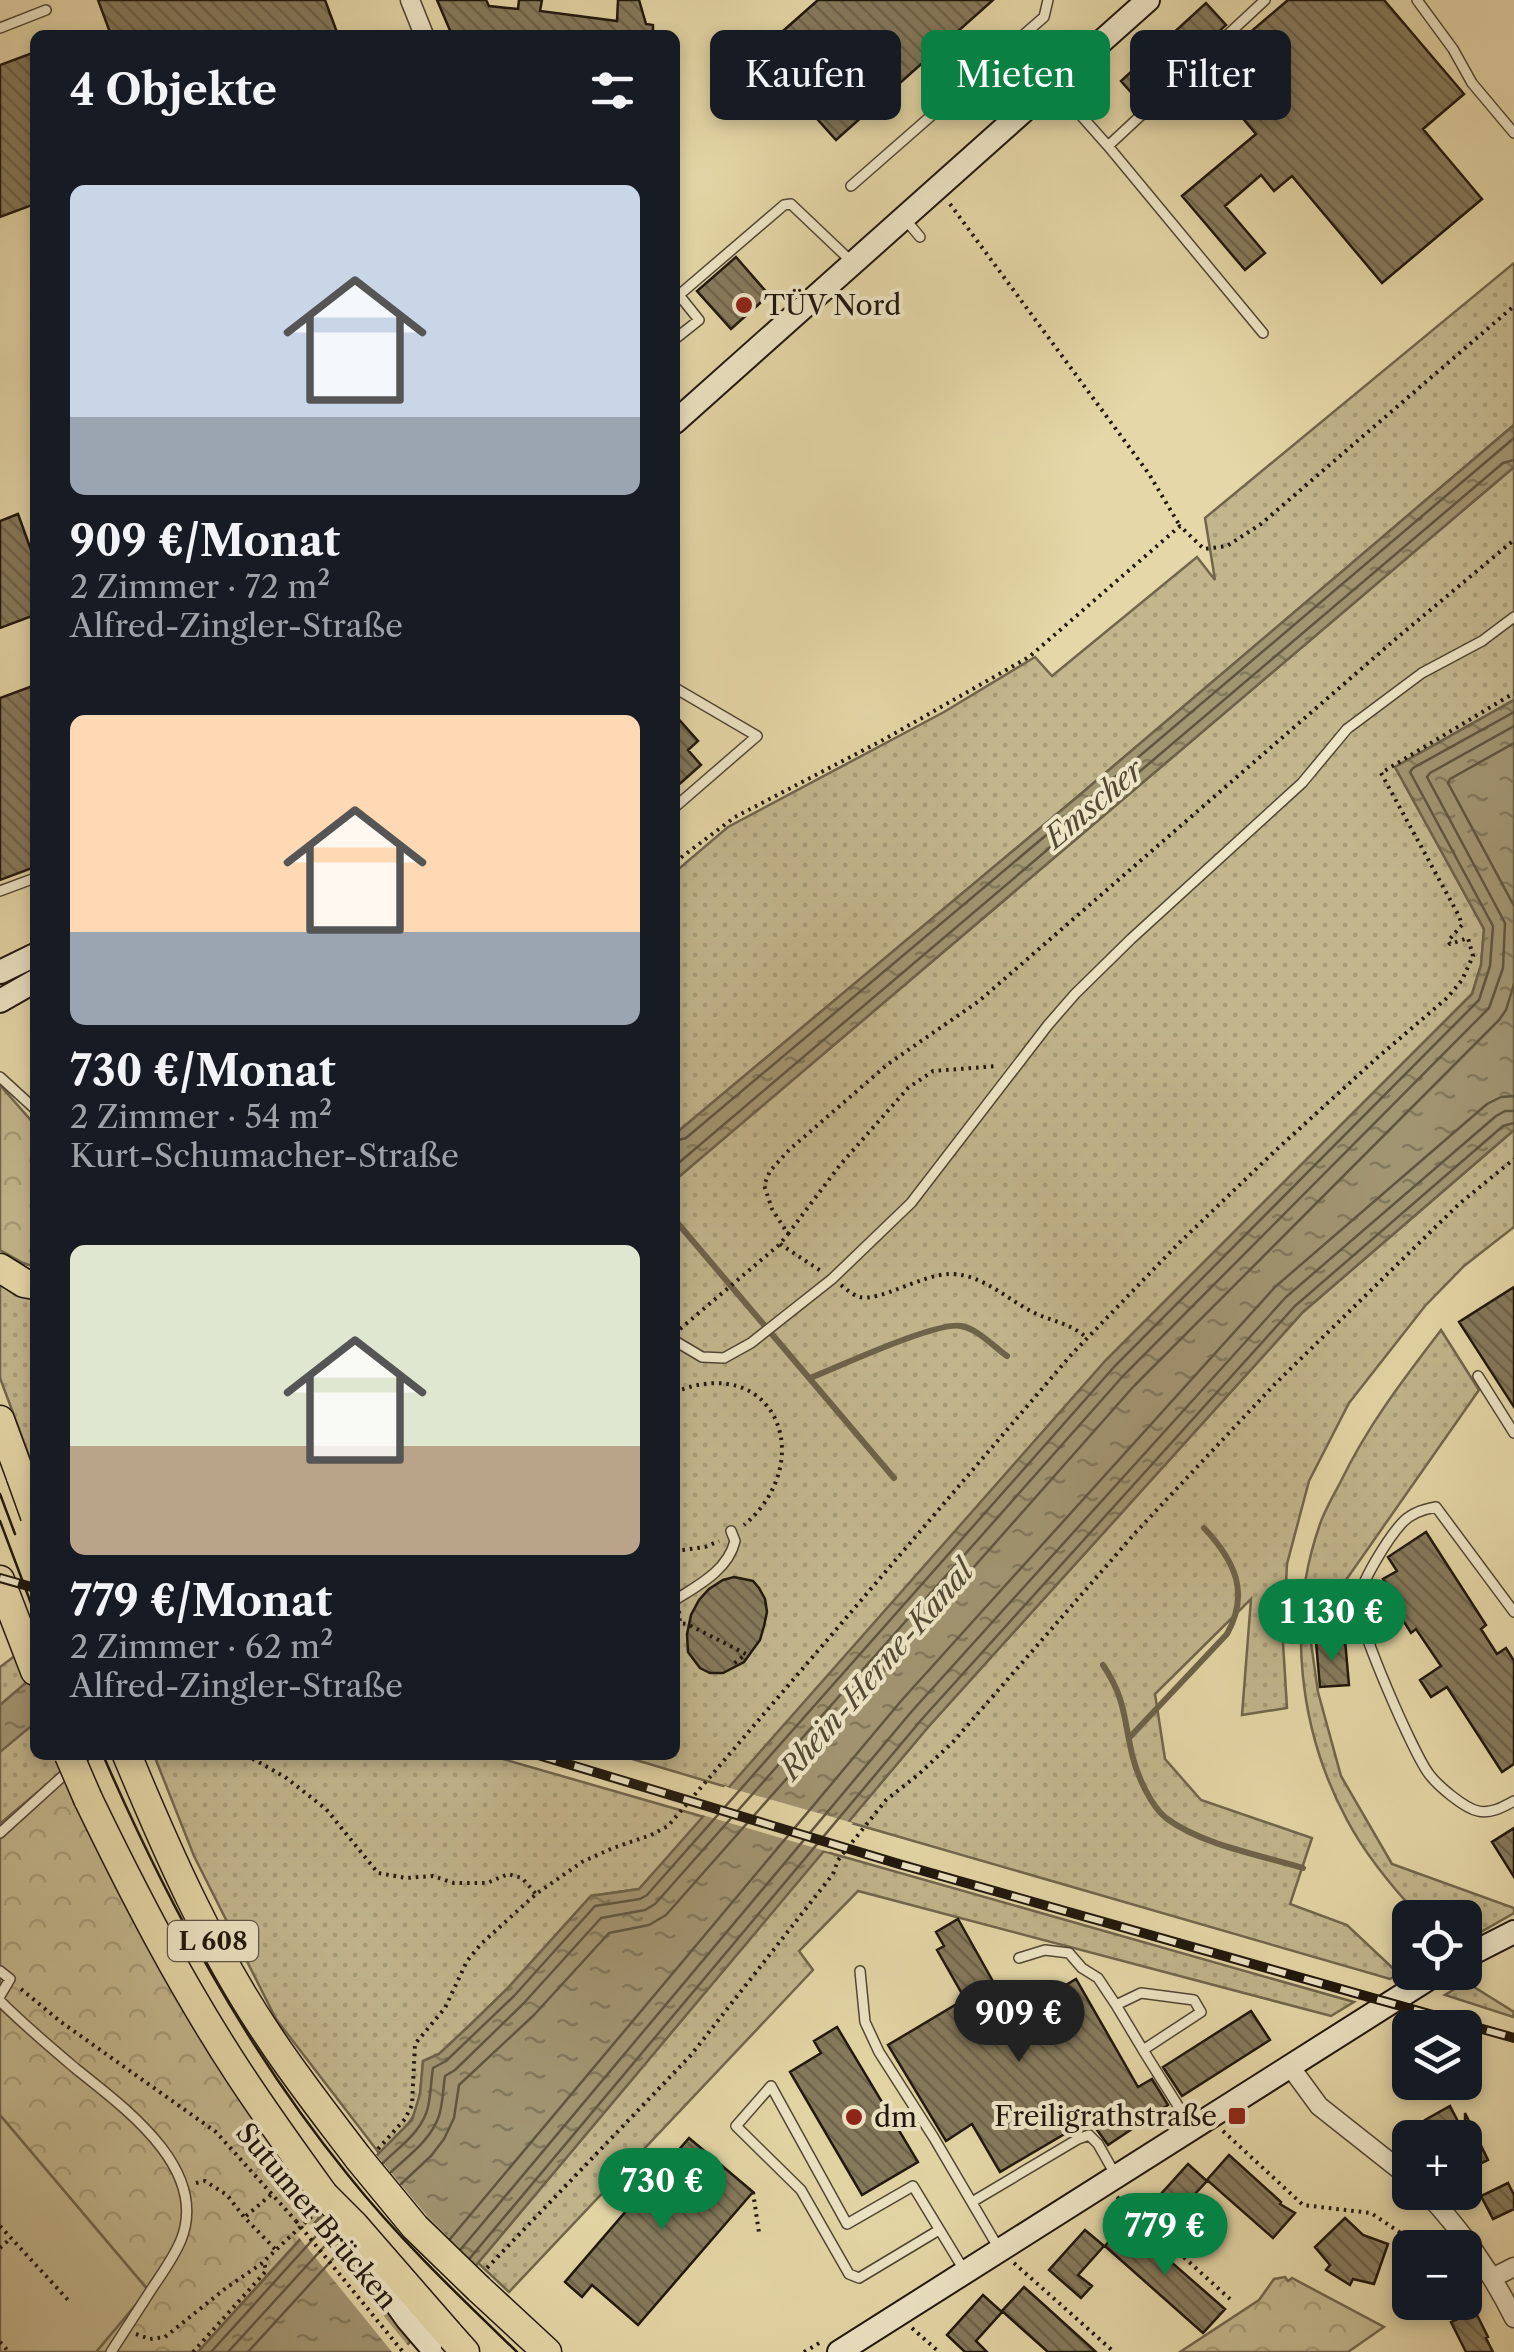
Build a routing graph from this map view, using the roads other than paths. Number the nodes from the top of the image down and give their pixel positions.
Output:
1 (410, 0) edge
2 (1048, 0) edge
3 (1265, 0) edge
4 (1417, 0) edge
5 (1140, 3) edge
6 (46, 10) dead end
7 (0, 28) edge
8 (422, 30) edge
9 (1110, 30) edge
10 (1011, 120) edge
11 (1085, 120) edge
12 (1514, 134) edge
13 (1108, 146) junction
14 (851, 186) dead end
15 (903, 217) junction
16 (920, 237) dead end
17 (853, 262) junction
18 (680, 295) edge
19 (680, 297) edge
20 (1263, 333) dead end
21 (680, 335) edge
22 (680, 418) edge
23 (1514, 617) edge
24 (680, 691) edge
25 (680, 803) edge
26 (30, 880) edge
27 (0, 890) edge
28 (30, 958) edge
29 (0, 972) edge
30 (30, 985) edge
31 (0, 1001) edge
32 (0, 1077) edge
33 (30, 1104) edge
34 (0, 1268) edge
35 (30, 1284) edge
36 (680, 1341) edge
37 (1478, 1376) dead end
38 (0, 1420) edge
39 (1514, 1432) edge
40 (30, 1502) edge
41 (731, 1532) dead end
42 (0, 1580) edge
43 (680, 1597) edge
44 (1514, 1612) edge
45 (30, 1658) edge
46 (72, 1760) edge
47 (80, 1760) edge
48 (129, 1760) edge
49 (1514, 1800) edge
50 (0, 1833) edge
51 (1514, 1932) edge
52 (1482, 1948) edge
53 (1018, 1958) dead end
54 (0, 1971) edge
55 (860, 1971) dead end
56 (1410, 1990) edge
57 (0, 1999) edge
58 (1116, 2006) junction
59 (1143, 2050) junction
60 (1289, 2066) junction
61 (1200, 2122) junction
62 (1392, 2164) edge
63 (1109, 2180) junction
64 (972, 2202) junction
65 (1442, 2210) edge
66 (940, 2230) junction
67 (1000, 2250) junction
68 (1514, 2266) edge
69 (965, 2272) junction
70 (1494, 2277) junction
71 (1514, 2318) edge
72 (445, 2346) edge
73 (832, 2346) edge
74 (111, 2352) edge
75 (548, 2352) edge

1 - 8 street
2 - 14 lane
3 - 13 lane
4 - 12 lane
5 - 9 street
6 - 7 lane
10 - 15 street
11 - 13 lane
13 - 20 lane
15 - 16 lane
15 - 17 street
17 - 18 lane
17 - 22 street
19 - 21 lane
23 - 36 lane
24 - 25 lane
26 - 27 lane
28 - 29 street
30 - 31 street
32 - 33 lane
34 - 35 main road
37 - 39 lane
38 - 40 main road, bridge
41 - 43 lane
42 - 45 main road
44 - 49 lane
46 - 72 main road, L 608, bridge
47 - 50 lane
48 - 75 main road, L 608, bridge
51 - 52 street
53 - 58 lane
54 - 57 lane
55 - 64 lane
56 - 60 street
57 - 74 lane
58 - 59 lane
58 - 59 lane
59 - 61 lane
60 - 61 street
60 - 62 street
61 - 63 street
63 - 64 lane
63 - 67 street
64 - 67 lane
65 - 70 street
66 - 66 lane
66 - 69 lane
67 - 69 street
68 - 70 street
69 - 73 street
70 - 71 street

